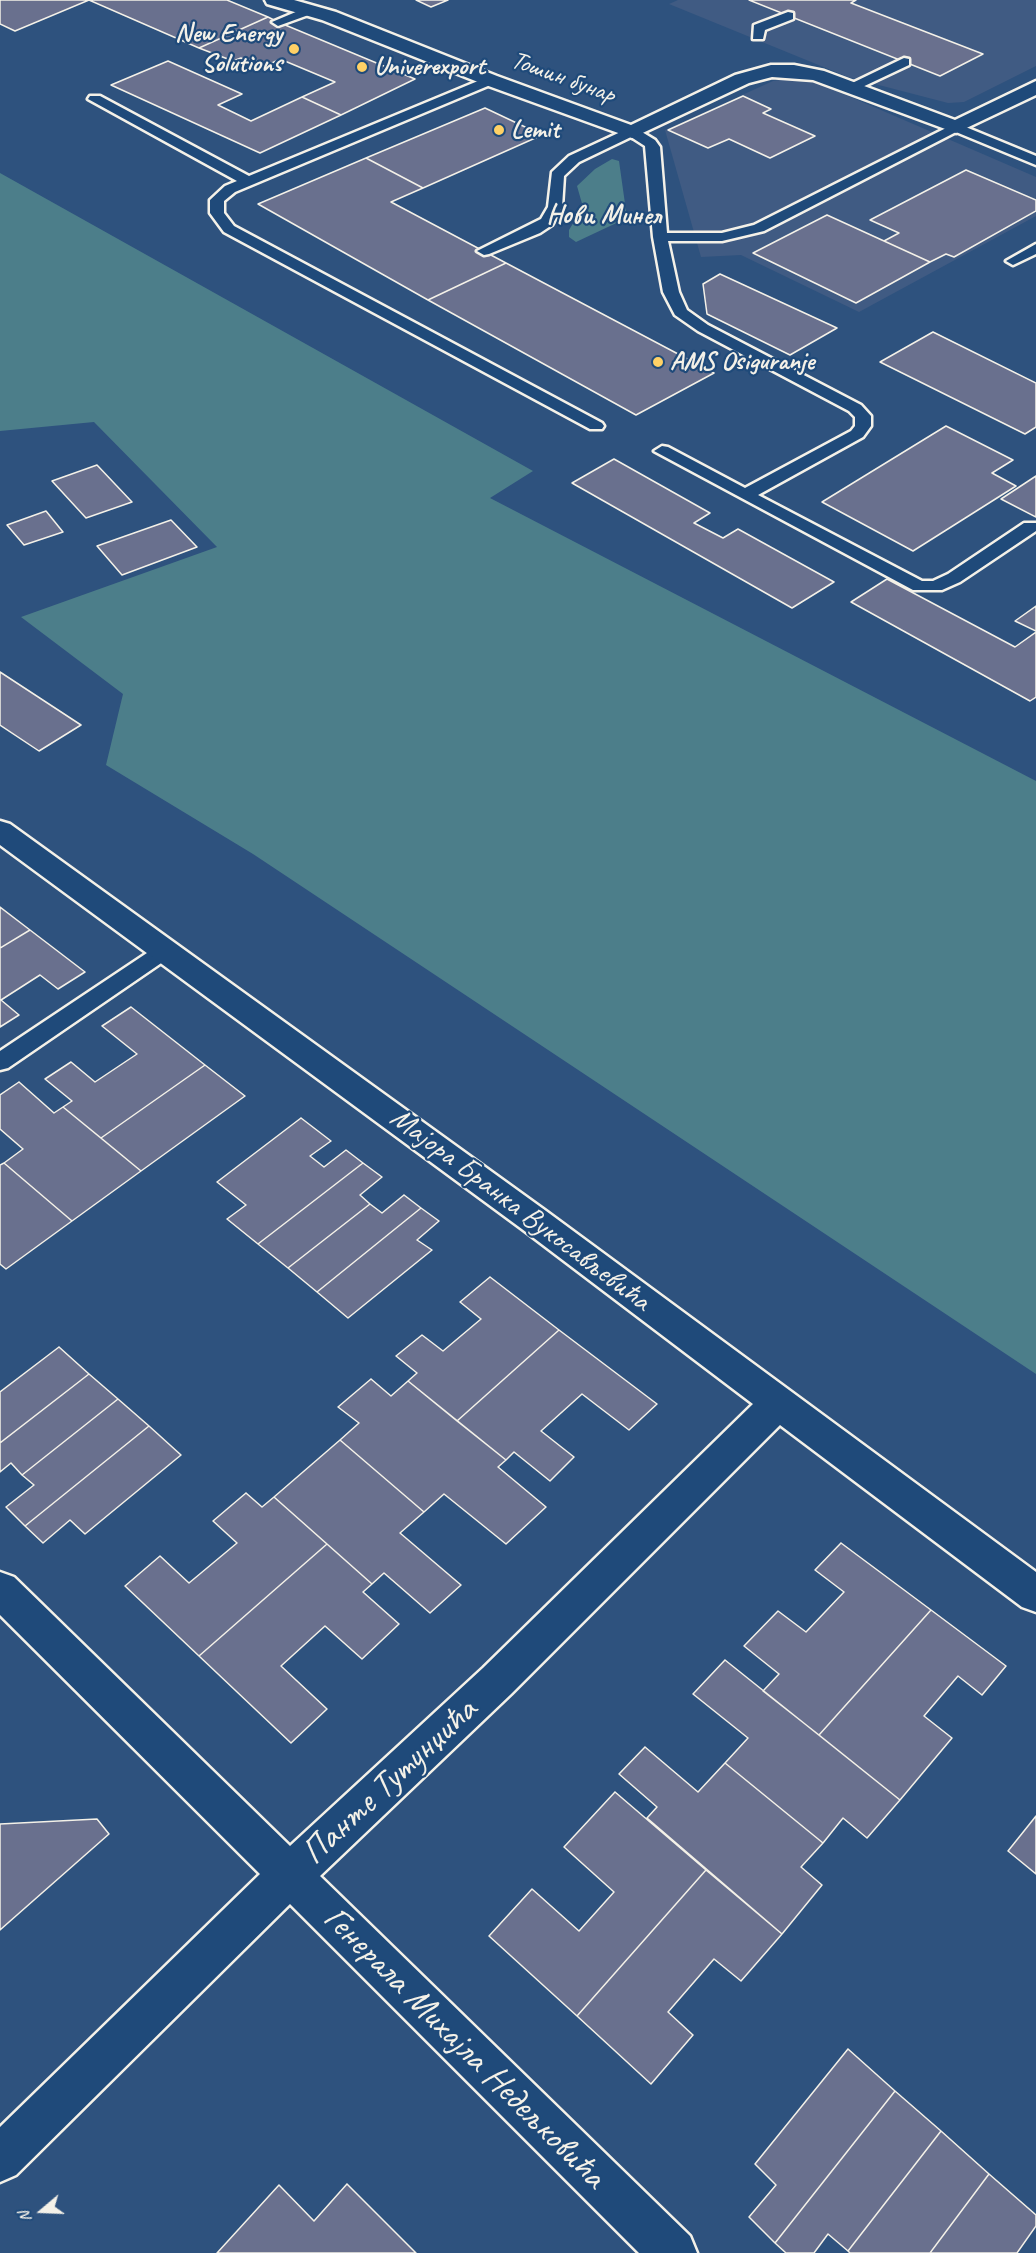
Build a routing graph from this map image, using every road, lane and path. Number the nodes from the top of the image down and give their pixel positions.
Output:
1 (274, 0) edge
2 (310, 10) junction
3 (788, 16) dead end
4 (278, 22) dead end
5 (758, 36) dead end
6 (904, 62) dead end
7 (490, 80) junction
8 (851, 87) junction
9 (1036, 87) edge
10 (95, 99) dead end
11 (956, 127) junction
12 (632, 132) junction
13 (1036, 161) edge
14 (247, 181) junction
15 (660, 237) junction
16 (1036, 248) edge
17 (484, 251) dead end
18 (1012, 261) dead end
19 (596, 426) dead end
20 (662, 451) dead end
21 (746, 494) junction
22 (1030, 527) dead end
23 (0, 831) edge
24 (166, 950) junction
25 (0, 1062) edge
26 (778, 1403) junction
27 (0, 1589) edge
28 (1036, 1595) edge
29 (290, 1876) junction
30 (0, 2159) edge
31 (673, 2253) edge

1 - 2 street, Тошин бунар
2 - 4 lane
2 - 7 street, Тошин бунар
3 - 5 lane
6 - 8 lane
7 - 12 street, Тошин бунар
7 - 14 lane
8 - 11 street, Тошин бунар
8 - 12 street, Тошин бунар
9 - 11 street
10 - 14 lane
11 - 13 lane, Тошин бунар
11 - 15 lane
12 - 15 lane, Тошин бунар
12 - 17 lane
14 - 19 lane
15 - 21 lane, Тошин бунар
16 - 18 lane
20 - 21 lane
21 - 22 lane
23 - 24 street, Мајора Бранка Вукосављевића
24 - 25 lane
24 - 26 street, Мајора Бранка Вукосављевића
26 - 28 street, Мајора Бранка Вукосављевића
26 - 29 street, Панте Тутунџића
27 - 29 street, Генерала Михајла Недељковића
29 - 30 street, Панте Тутунџића
29 - 31 street, Генерала Михајла Недељковића

